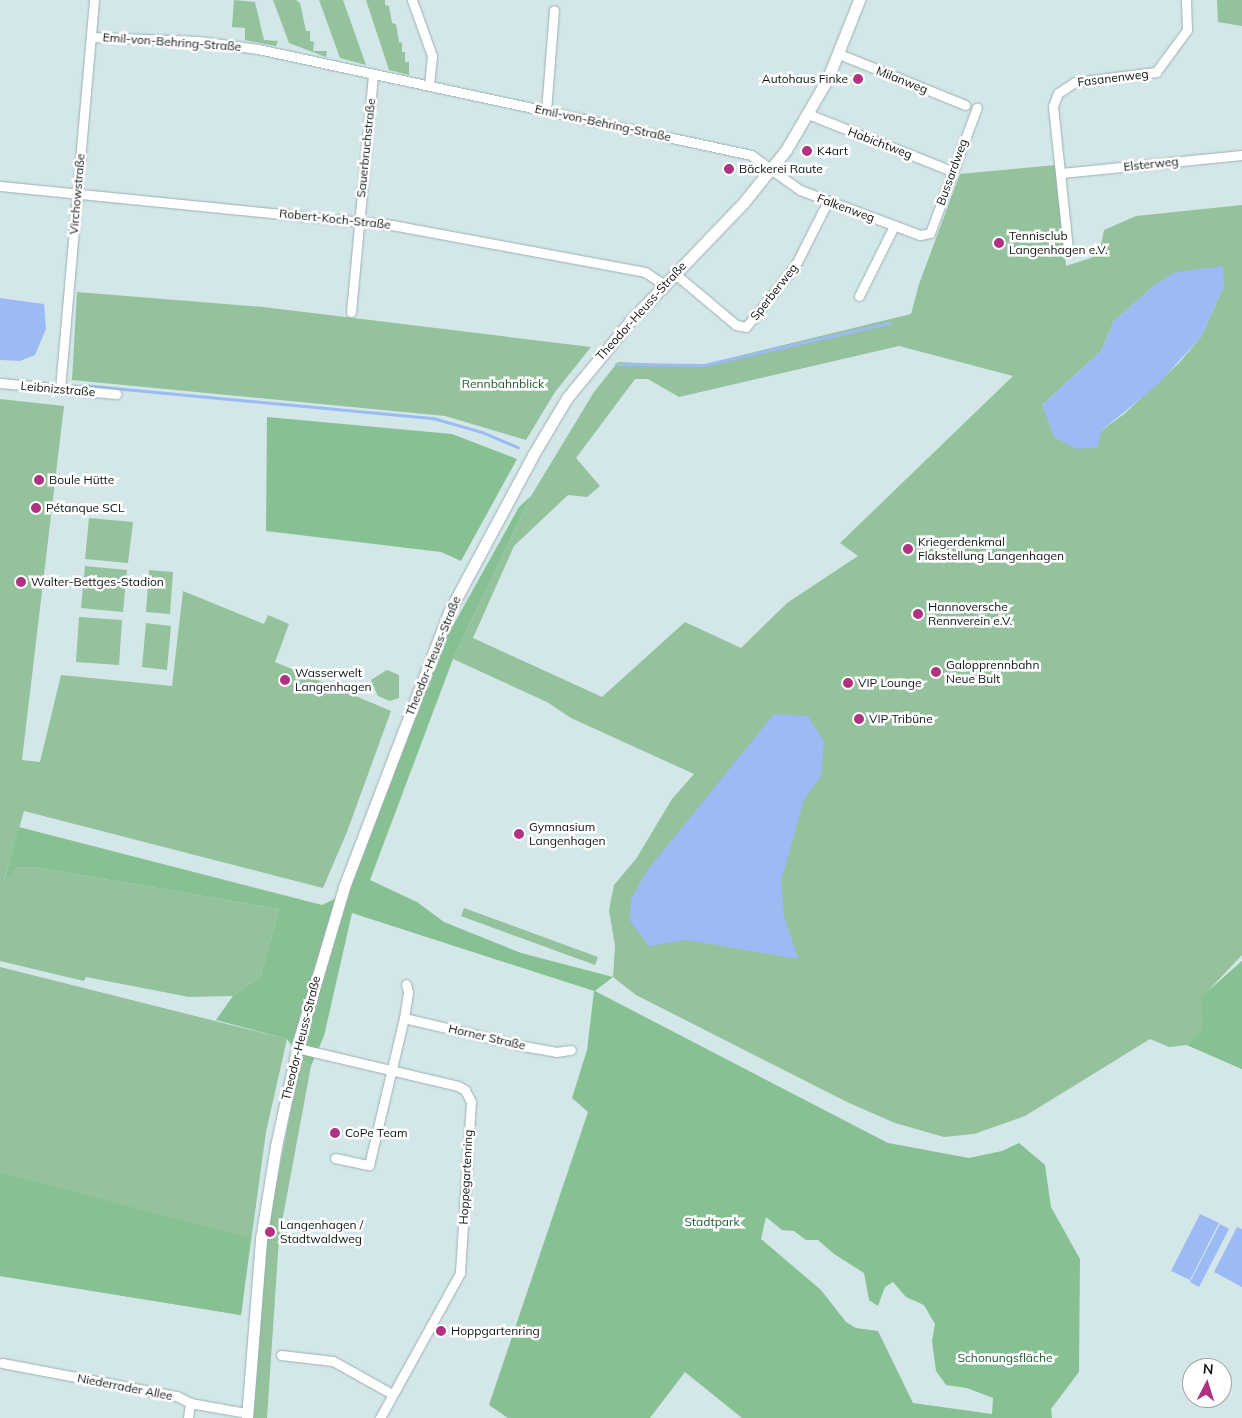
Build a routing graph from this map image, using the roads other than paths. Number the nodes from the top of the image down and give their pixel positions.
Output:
1 (94, 0) edge
2 (412, 0) edge
3 (859, 0) edge
4 (1186, 0) edge
5 (554, 10) dead end
6 (91, 37) junction
7 (839, 54) junction
8 (373, 74) junction
9 (429, 85) junction
10 (965, 105) dead end
11 (977, 107) dead end
12 (546, 110) junction
13 (808, 114) junction
14 (1242, 154) edge
15 (772, 169) junction
16 (952, 171) junction
17 (1061, 173) junction
18 (0, 186) edge
19 (76, 193) junction
20 (828, 202) junction
21 (359, 220) junction
22 (894, 226) junction
23 (926, 236) joint
24 (1068, 249) dead end
25 (674, 272) junction
26 (663, 284) junction
27 (859, 296) dead end
28 (351, 312) dead end
29 (0, 383) edge
30 (60, 389) junction
31 (116, 394) dead end
32 (406, 984) dead end
33 (404, 1018) junction
34 (297, 1048) junction
35 (571, 1050) dead end
36 (391, 1070) junction
37 (335, 1158) dead end
38 (281, 1355) dead end
39 (2, 1363) dead end
40 (392, 1394) junction
41 (190, 1403) junction
42 (247, 1416) edge
43 (188, 1418) edge
44 (380, 1418) edge

1 - 6 street, Virchowstraße
2 - 9 street
3 - 7 street, Theodor-Heuss-Straße
4 - 17 street, Fasanenweg
5 - 12 street
6 - 8 street, Emil-von-Behring-Straße
6 - 19 street, Virchowstraße
7 - 10 street, Milanweg
7 - 13 street, Theodor-Heuss-Straße
8 - 9 street, Emil-von-Behring-Straße
8 - 21 street, Sauerbruchstraße
9 - 12 street, Emil-von-Behring-Straße
11 - 16 street, Bussardweg
12 - 15 street, Emil-von-Behring-Straße
13 - 15 street, Theodor-Heuss-Straße
13 - 16 street, Habichtweg
14 - 17 street, Elsterweg
15 - 20 street, Falkenweg
15 - 25 street, Theodor-Heuss-Straße
16 - 23 street, Bussardweg
17 - 24 street, Fasanenweg
18 - 19 street, Robert-Koch-Straße
19 - 21 street, Robert-Koch-Straße
19 - 30 street, Virchowstraße
20 - 22 street, Falkenweg
20 - 25 street, Sperberweg
21 - 26 street, Robert-Koch-Straße
21 - 28 street, Sauerbruchstraße
22 - 23 street, Falkenweg
22 - 27 street
25 - 26 street, Theodor-Heuss-Straße
26 - 34 street, Theodor-Heuss-Straße
29 - 30 street, Leibnizstraße
30 - 31 street, Leibnizstraße
32 - 33 street
33 - 35 street, Horner Straße
33 - 36 street
34 - 36 street, Hoppegartenring
34 - 42 street, Theodor-Heuss-Straße
36 - 37 street
36 - 40 street, Hoppegartenring
38 - 40 street
39 - 41 street, Niederrader Allee
40 - 44 street, Hoppegartenring
41 - 42 street, Niederrader Allee
41 - 43 street

